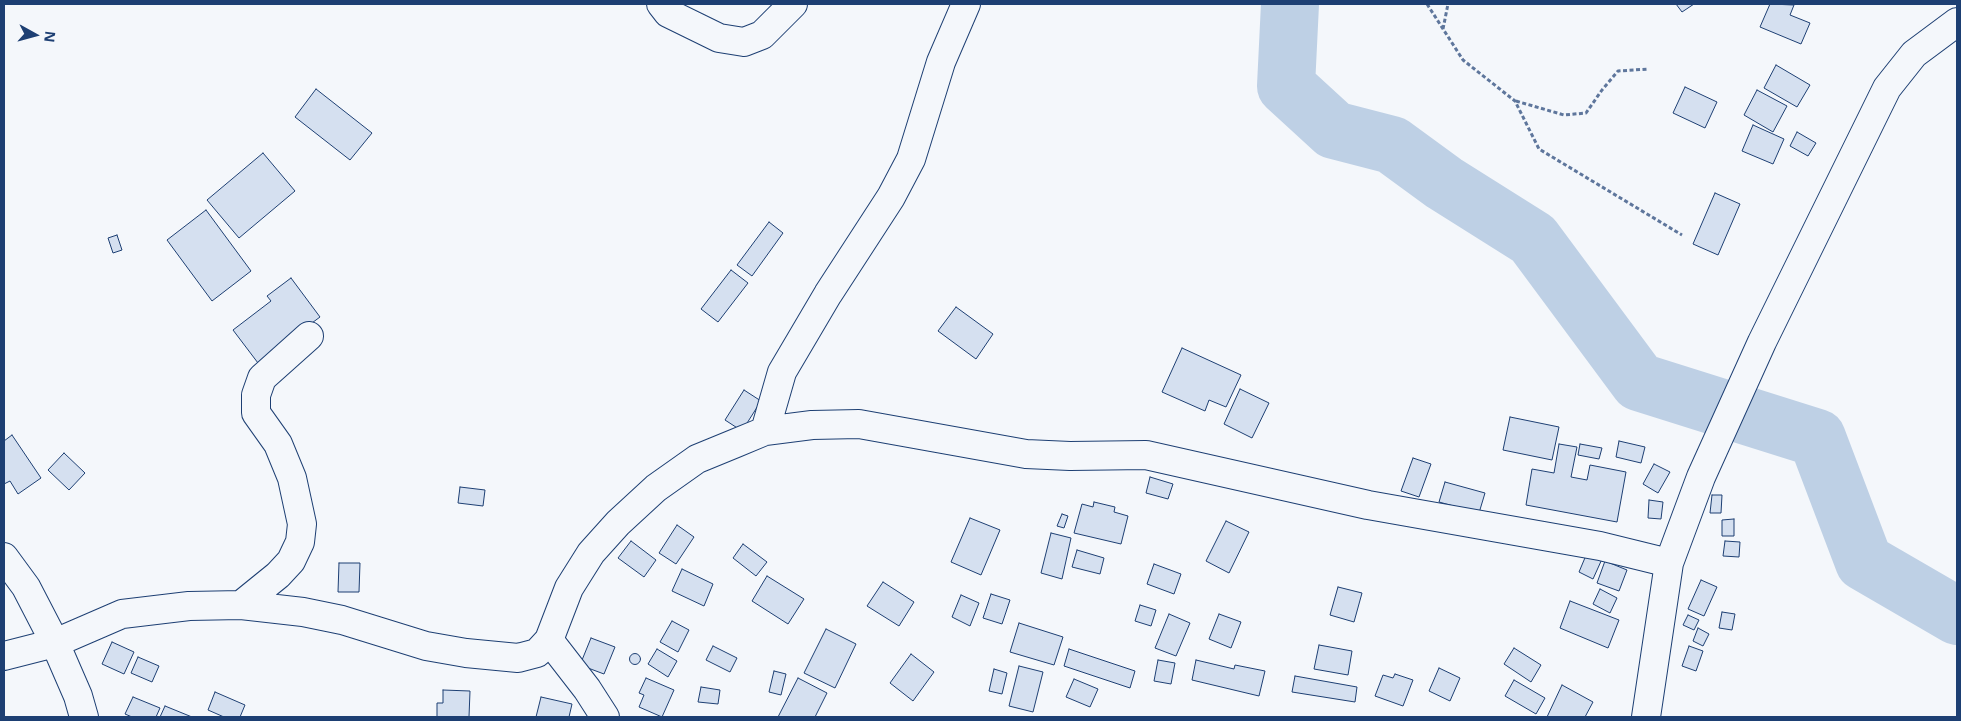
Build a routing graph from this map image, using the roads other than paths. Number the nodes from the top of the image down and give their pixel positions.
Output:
1 (661, 4) edge
2 (793, 4) edge
3 (966, 4) edge
4 (1950, 4) edge
5 (1957, 12) edge
6 (1957, 22) edge
7 (309, 336) dead end
8 (765, 431) junction
9 (4, 556) edge
10 (1669, 563) junction
11 (241, 605) junction
12 (549, 640) junction
13 (55, 643) junction
14 (4, 656) edge
15 (84, 717) edge
16 (605, 717) edge
17 (1646, 717) edge

1 - 2 street
3 - 8 street
4 - 5 street
6 - 10 street
7 - 11 street
8 - 10 street
8 - 12 street
9 - 13 street
10 - 17 street
11 - 12 street
11 - 13 street
12 - 16 street
13 - 14 street
13 - 15 street

